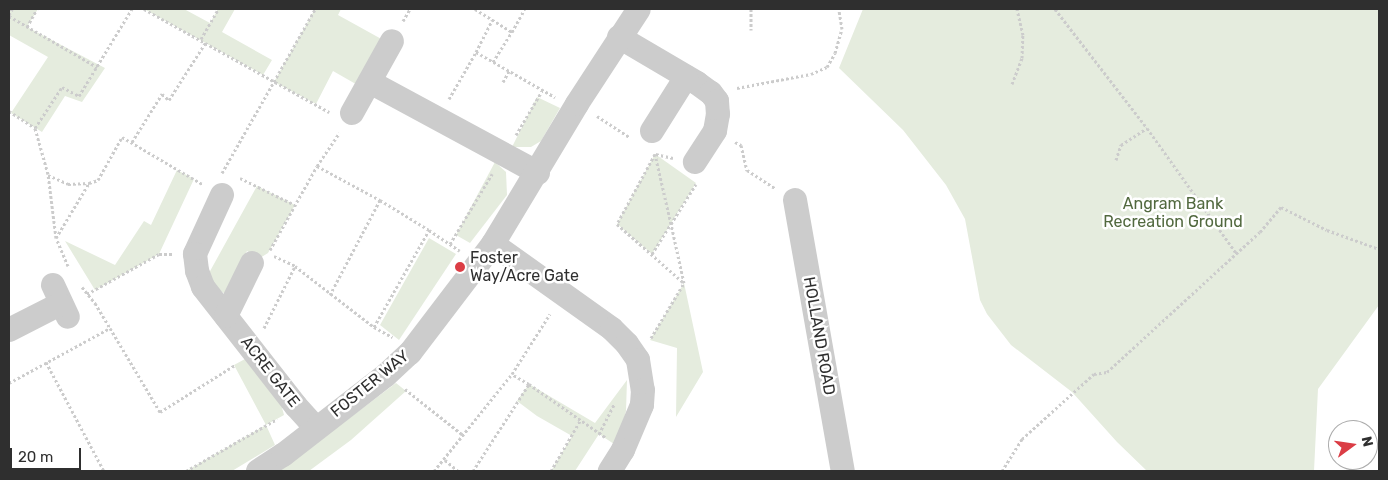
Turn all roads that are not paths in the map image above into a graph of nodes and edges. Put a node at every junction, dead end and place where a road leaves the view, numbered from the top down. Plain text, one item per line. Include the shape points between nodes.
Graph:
1 (639, 9) edge
2 (619, 38) junction
3 (392, 41) dead end
4 (686, 77) junction
5 (370, 82) junction
6 (349, 118) road end
7 (644, 140) road end
8 (695, 162) road end
9 (538, 173) junction
10 (226, 184) road end
11 (795, 200) road end
12 (493, 244) junction
13 (252, 263) dead end
14 (63, 295) road end
15 (226, 316) junction
16 (9, 330) edge
17 (316, 428) junction
18 (258, 471) edge
19 (610, 471) edge
20 (843, 471) edge

1 - 2 street, FOSTER WAY
2 - 4 street
2 - 9 street, FOSTER WAY
3 - 5 street
4 - 7 street
4 - 8 street via 712,93 717,101 714,132
5 - 6 street
5 - 9 street via 438,118 472,131
9 - 12 street, FOSTER WAY
10 - 15 street, ACRE GATE via 195,254 203,287
11 - 20 street, HOLLAND ROAD
12 - 17 street, FOSTER WAY via 410,353
12 - 19 street via 612,329 638,360 644,390 642,405 623,450
13 - 15 street
14 - 16 street
15 - 17 street, ACRE GATE
17 - 18 street, FOSTER WAY

